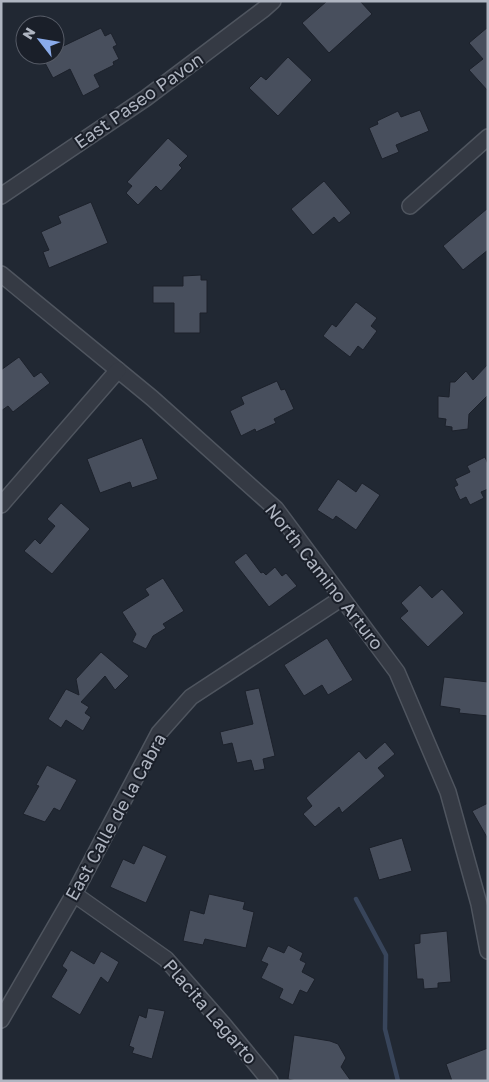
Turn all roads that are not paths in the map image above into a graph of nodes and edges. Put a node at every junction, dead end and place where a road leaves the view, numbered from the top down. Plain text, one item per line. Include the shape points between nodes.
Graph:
1 (273, 1) edge
2 (488, 137) edge
3 (1, 196) edge
4 (410, 206) dead end
5 (1, 274) edge
6 (118, 370) junction
7 (1, 504) edge
8 (342, 598) junction
9 (74, 894) junction
10 (484, 903) edge
11 (488, 951) edge
12 (1, 1020) edge
13 (270, 1081) edge

1 - 3 street, East Paseo Pavon via 146,98
2 - 4 street
5 - 6 street, North Camino Arturo
6 - 7 street
6 - 8 street, North Camino Arturo via 276,509
8 - 9 street, East Calle de la Cabra via 191,697 159,734
8 - 10 street, North Camino Arturo via 397,672 448,792
9 - 12 street, East Calle de la Cabra
9 - 13 street, Placita Lagarto via 166,959
10 - 11 street, North Camino Arturo

